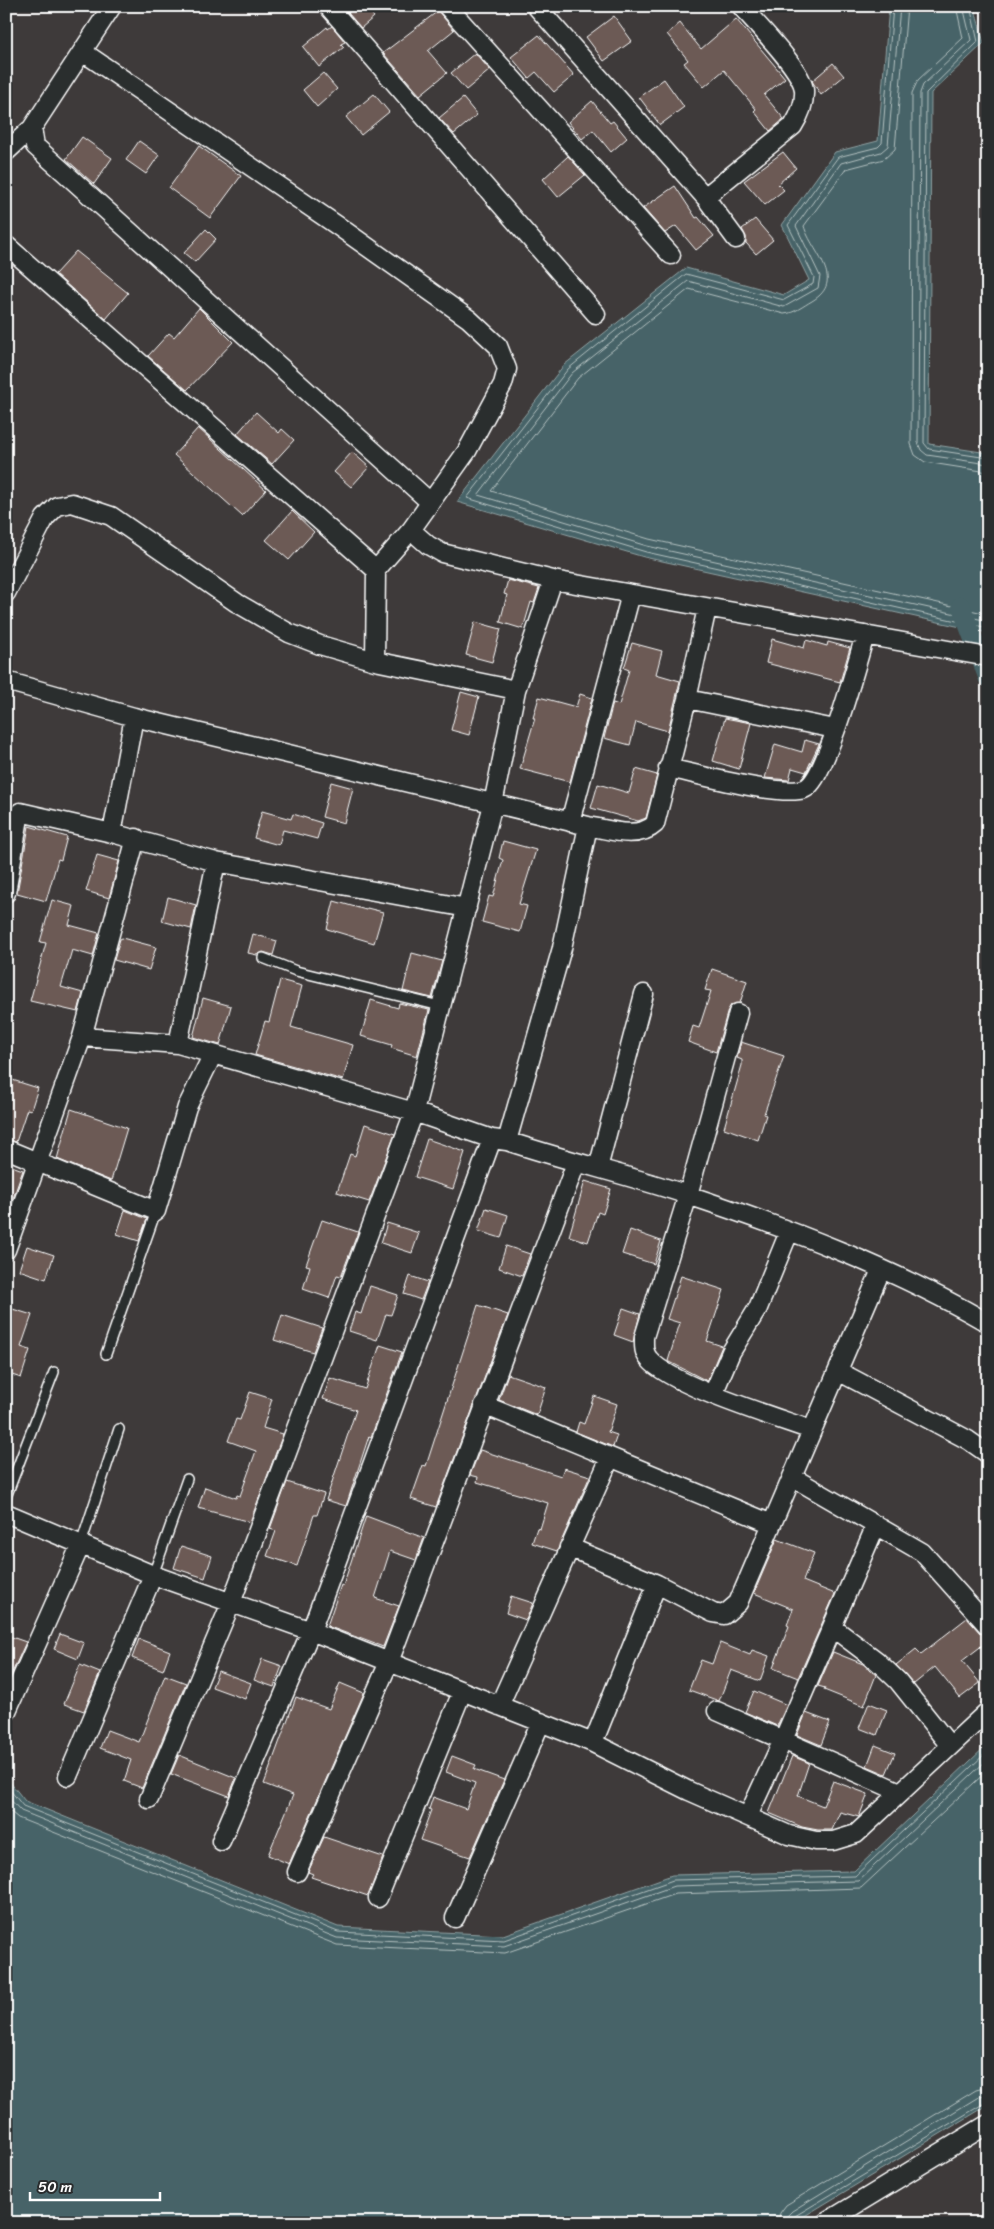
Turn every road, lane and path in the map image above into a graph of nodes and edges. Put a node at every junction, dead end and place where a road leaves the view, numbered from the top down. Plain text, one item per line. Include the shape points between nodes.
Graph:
1 (112, 6) edge
2 (328, 6) edge
3 (447, 6) edge
4 (740, 6) edge
5 (537, 7) edge
6 (83, 52) junction
7 (32, 128) junction
8 (6, 152) edge
9 (704, 197) junction
10 (736, 239) dead end
11 (6, 245) edge
12 (671, 255) dead end
13 (596, 314) dead end
14 (430, 502) junction
15 (411, 530) junction
16 (376, 570) junction
17 (553, 580) junction
18 (6, 593) edge
19 (631, 594) junction
20 (707, 608) junction
21 (865, 635) junction
22 (988, 657) edge
23 (375, 661) junction
24 (6, 681) edge
25 (516, 690) junction
26 (687, 699) junction
27 (134, 717) junction
28 (835, 729) junction
29 (668, 768) junction
30 (493, 804) junction
31 (13, 809) edge
32 (570, 822) junction
33 (588, 826) junction
34 (112, 833) junction
35 (136, 838) junction
36 (216, 862) junction
37 (6, 893) edge
38 (467, 908) junction
39 (263, 958) dead end
40 (644, 994) dead end
41 (440, 1006) junction
42 (738, 1012) dead end
43 (82, 1037) junction
44 (178, 1044) junction
45 (213, 1054) junction
46 (414, 1112) junction
47 (499, 1140) junction
48 (6, 1149) edge
49 (37, 1162) junction
50 (576, 1164) junction
51 (598, 1168) junction
52 (688, 1195) junction
53 (156, 1211) junction
54 (789, 1232) junction
55 (6, 1250) edge
56 (881, 1270) junction
57 (988, 1323) edge
58 (106, 1354) dead end
59 (838, 1371) junction
60 (54, 1372) dead end
61 (713, 1394) junction
62 (484, 1405) junction
63 (119, 1429) dead end
64 (811, 1430) junction
65 (988, 1454) edge
66 (610, 1458) junction
67 (792, 1478) junction
68 (187, 1479) dead end
69 (6, 1496) edge
70 (6, 1513) edge
71 (772, 1524) junction
72 (876, 1526) junction
73 (81, 1544) junction
74 (570, 1548) junction
75 (153, 1575) junction
76 (657, 1584) junction
77 (231, 1603) junction
78 (988, 1626) edge
79 (832, 1627) junction
80 (311, 1631) junction
81 (389, 1662) junction
82 (462, 1692) junction
83 (499, 1706) junction
84 (717, 1710) dead end
85 (988, 1711) edge
86 (6, 1714) edge
87 (541, 1722) junction
88 (784, 1740) junction
89 (593, 1744) junction
90 (950, 1746) junction
91 (68, 1776) dead end
92 (900, 1792) junction
93 (149, 1799) dead end
94 (748, 1816) junction
95 (221, 1841) dead end
96 (298, 1872) dead end
97 (378, 1898) dead end
98 (455, 1918) dead end
99 (988, 2124) edge
100 (825, 2223) edge

1 - 6 street
2 - 13 street
3 - 12 street
4 - 9 street via 796,70 804,89 802,110 793,126
5 - 9 street
6 - 7 street
6 - 14 street via 354,237 469,319 498,346 507,369 503,384 467,451
7 - 8 street
7 - 14 street via 35,146
9 - 10 street
11 - 16 street
14 - 15 street
15 - 16 street
15 - 17 street via 428,546 442,553
16 - 23 street
17 - 19 street
17 - 25 street
18 - 23 street via 45,518 57,506 72,503 111,516 237,603 289,633
19 - 20 street
19 - 32 street
20 - 21 street
20 - 26 street
21 - 22 street
21 - 28 street
23 - 25 street
24 - 27 street
25 - 30 street
26 - 28 street
26 - 29 street
27 - 30 street
27 - 34 street
28 - 29 street via 814,782 805,789 785,792
29 - 33 street via 655,824 648,831 634,833
30 - 32 street
30 - 38 street
31 - 34 street
31 - 37 street
32 - 33 street
33 - 47 street via 562,948
34 - 35 street
35 - 36 street
35 - 43 street
36 - 38 street
36 - 44 street
38 - 41 street
39 - 41 lane via 296,971
40 - 51 street
41 - 46 street
42 - 52 street
43 - 44 street
43 - 49 street
44 - 45 street
45 - 46 street
45 - 53 street via 187,1107
46 - 47 street
46 - 77 street
47 - 50 street
47 - 80 street
48 - 49 street
49 - 53 street
49 - 55 street
50 - 51 street
50 - 62 street
51 - 52 street
52 - 54 street
52 - 61 street via 643,1348 661,1370
53 - 58 lane
54 - 56 street
54 - 61 street via 758,1308 731,1352
56 - 57 street
56 - 59 street
59 - 64 street
59 - 65 street via 968,1440
60 - 69 lane
61 - 64 street
62 - 66 street
62 - 81 street
63 - 73 lane
64 - 67 street
66 - 71 street
66 - 74 street
67 - 71 street
67 - 72 street
68 - 75 lane
70 - 73 street
71 - 76 street via 738,1603 724,1615 713,1613
72 - 78 street via 922,1552
72 - 79 street
73 - 75 street
73 - 86 street
74 - 76 street
74 - 83 street
75 - 77 street
75 - 91 street
76 - 89 street
77 - 80 street
77 - 93 street
79 - 88 street
79 - 90 street via 898,1681
80 - 81 street
80 - 95 street
81 - 82 street
81 - 96 street
82 - 83 street
82 - 97 street
83 - 87 street
84 - 88 street
85 - 90 street
87 - 89 street
87 - 98 street
88 - 92 street
88 - 94 street
89 - 94 street via 688,1791
90 - 92 street
92 - 94 street via 856,1834 833,1841 789,1835
99 - 100 street

